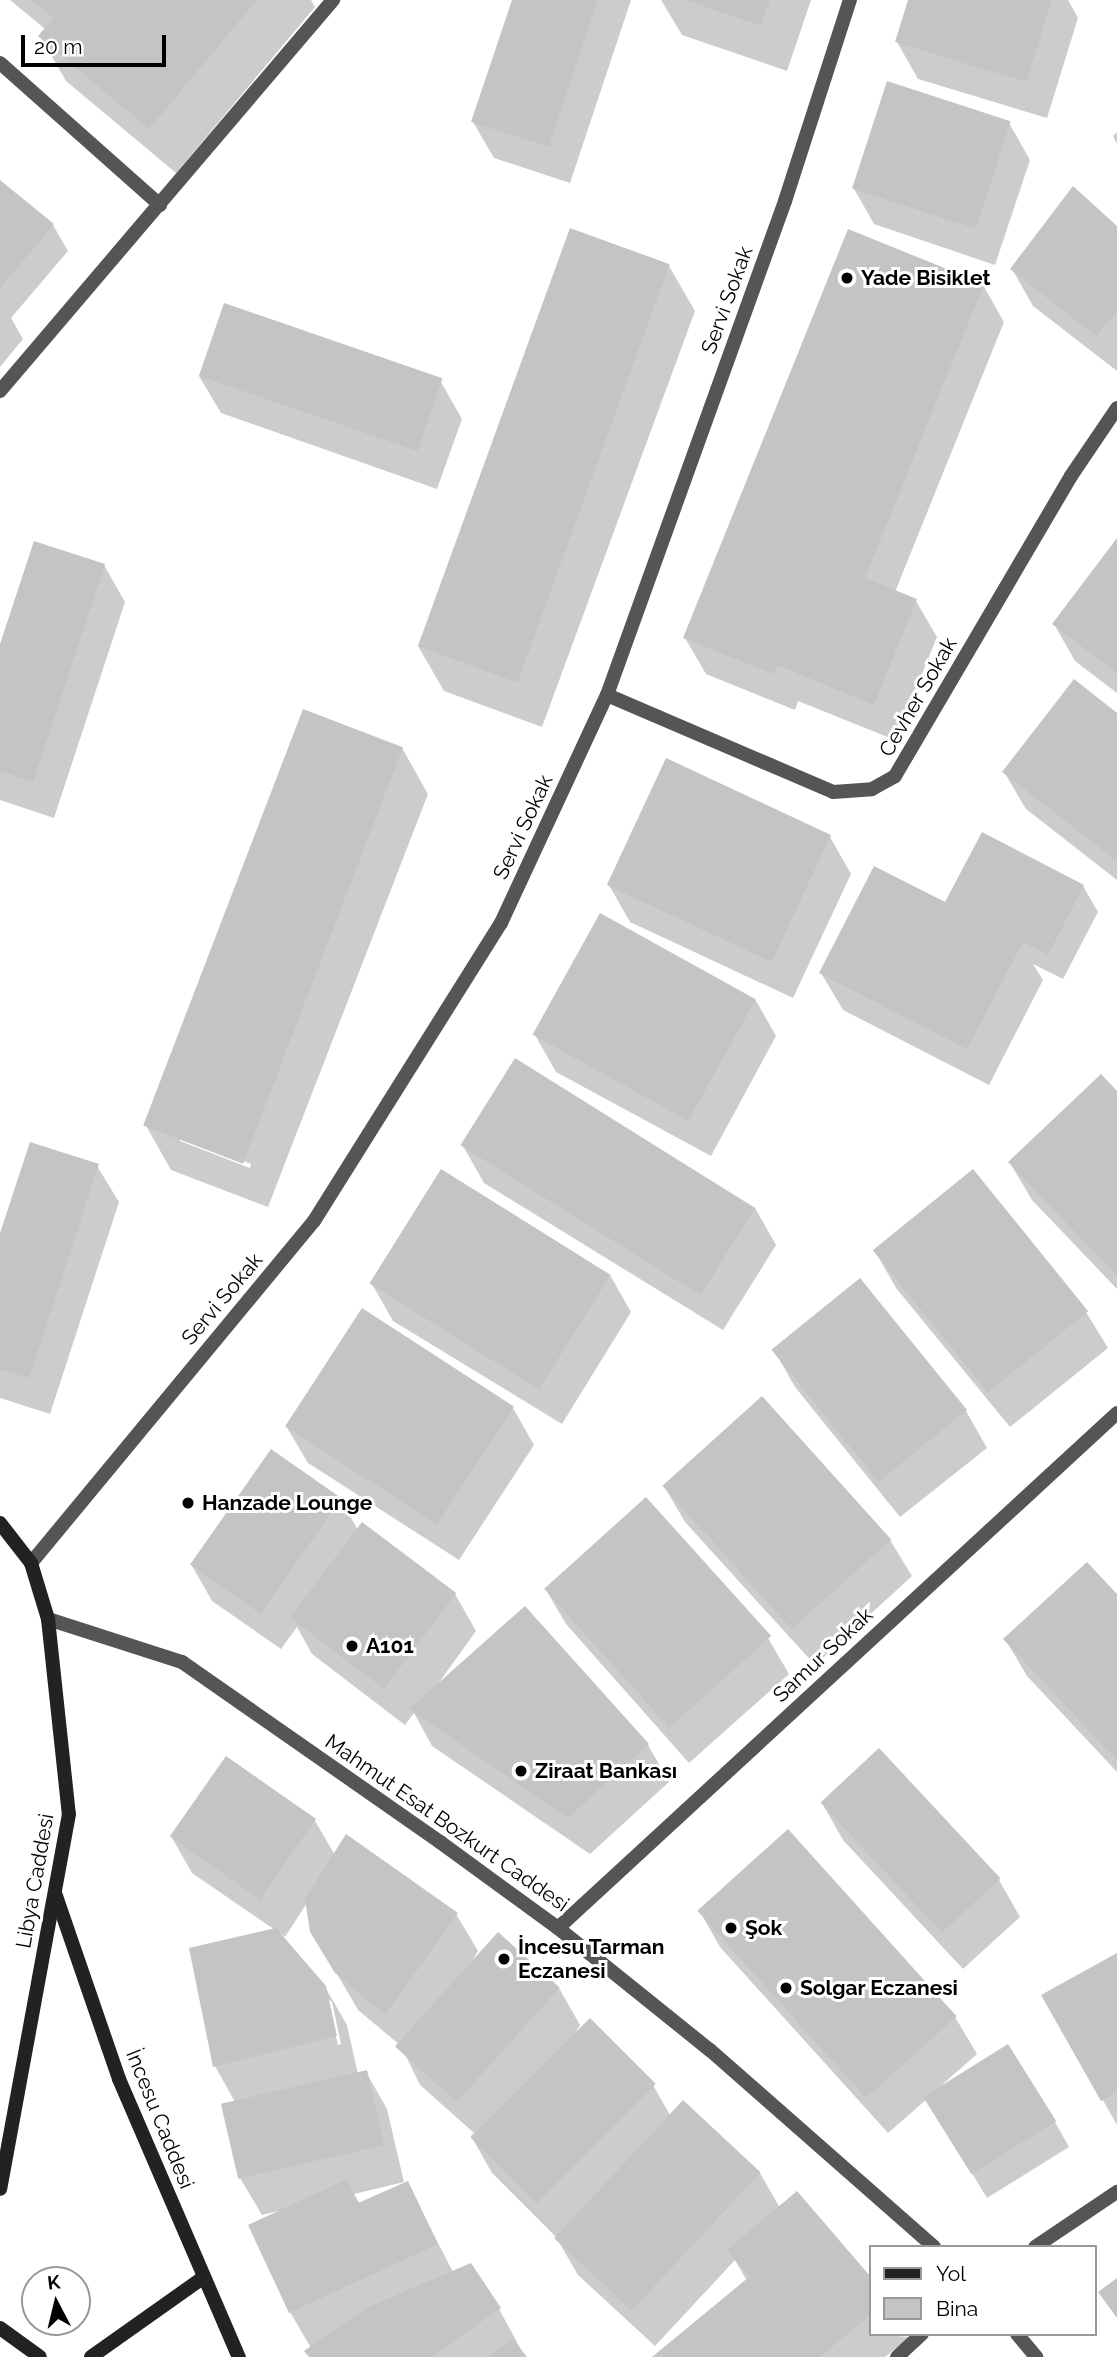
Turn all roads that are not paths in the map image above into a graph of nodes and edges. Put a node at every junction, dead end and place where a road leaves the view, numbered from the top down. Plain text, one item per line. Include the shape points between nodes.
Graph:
1 (333, 0) edge
2 (850, 0) edge
3 (0, 63) edge
4 (160, 205) junction
5 (0, 391) edge
6 (1117, 408) edge
7 (607, 695) junction
8 (1117, 1413) edge
9 (0, 1523) edge
10 (31, 1563) junction
11 (48, 1619) junction
12 (55, 1892) junction
13 (558, 1927) junction
14 (0, 2189) edge
15 (1117, 2192) edge
16 (932, 2245) edge
17 (1038, 2245) edge
18 (204, 2277) junction
19 (0, 2328) edge
20 (920, 2336) edge
21 (1019, 2336) edge
22 (40, 2357) edge
23 (90, 2357) edge
24 (239, 2357) edge
25 (897, 2357) edge
26 (1036, 2357) edge

1 - 4 street
2 - 7 street, Servi Sokak via 785,201
3 - 4 street
4 - 5 street
6 - 7 street, Cevher Sokak via 1071,476 895,776 872,789 833,792
7 - 10 street, Servi Sokak via 501,923 314,1221
8 - 13 street, Samur Sokak
9 - 10 main road
10 - 11 main road
11 - 12 main road, Libya Caddesi via 69,1814
11 - 13 street, Mahmut Esat Bozkurt Caddesi via 182,1662
12 - 14 main road, Libya Caddesi
12 - 18 main road, İncesu Caddesi via 119,2079
13 - 16 street, Mahmut Esat Bozkurt Caddesi via 710,2050
15 - 17 street
18 - 23 main road
18 - 24 main road, İncesu Caddesi
19 - 22 main road
20 - 25 street
21 - 26 street

